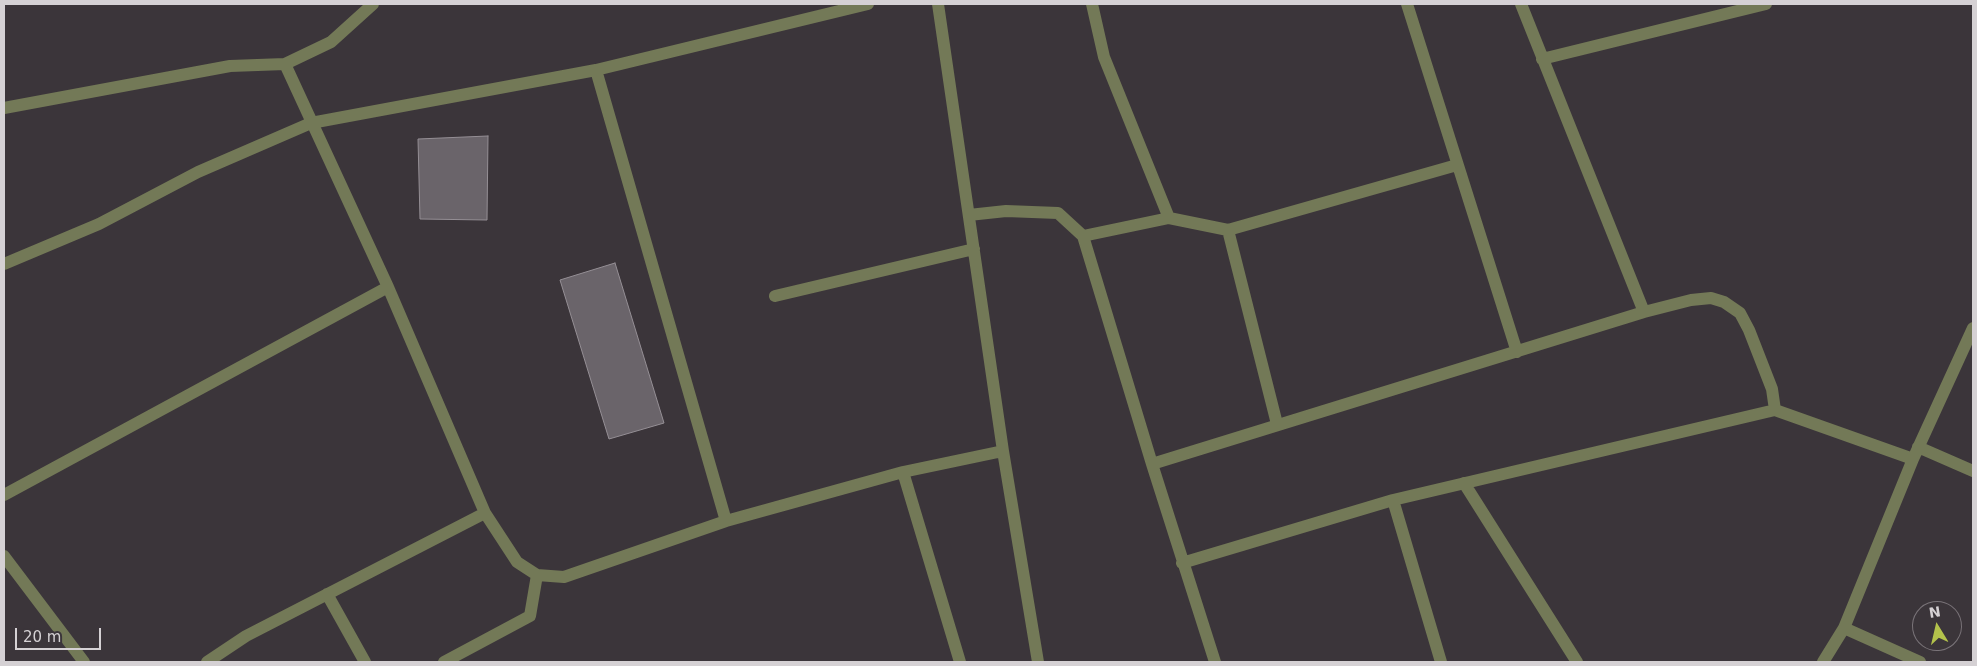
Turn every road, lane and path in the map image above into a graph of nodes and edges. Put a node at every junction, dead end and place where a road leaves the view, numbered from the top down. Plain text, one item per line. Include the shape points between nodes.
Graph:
1 (373, 4) edge
2 (868, 4) edge
3 (938, 4) edge
4 (1092, 4) edge
5 (1407, 4) edge
6 (1521, 4) edge
7 (1766, 4) edge
8 (1542, 59) junction
9 (285, 64) junction
10 (596, 70) junction
11 (4, 108) edge
12 (311, 123) junction
13 (1457, 165) junction
14 (969, 215) junction
15 (1169, 218) junction
16 (1228, 230) junction
17 (1083, 236) junction
18 (974, 249) junction
19 (4, 264) edge
20 (388, 287) junction
21 (775, 296) dead end
22 (1644, 312) junction
23 (1973, 328) edge
24 (1517, 352) junction
25 (1775, 410) junction
26 (1277, 424) junction
27 (1003, 451) junction
28 (1915, 453) junction
29 (1152, 464) junction
30 (1973, 471) edge
31 (903, 472) junction
32 (1464, 483) junction
33 (4, 495) edge
34 (1393, 500) junction
35 (485, 513) junction
36 (726, 521) junction
37 (4, 556) edge
38 (1182, 563) junction
39 (537, 575) junction
40 (327, 594) junction
41 (1844, 628) junction
42 (84, 662) edge
43 (207, 662) edge
44 (365, 662) edge
45 (444, 662) edge
46 (960, 662) edge
47 (1038, 662) edge
48 (1215, 662) edge
49 (1441, 662) edge
50 (1576, 662) edge
51 (1823, 662) edge
52 (1920, 662) edge

1 - 9 street via 331,42
2 - 10 street
3 - 14 street
4 - 15 street via 1104,57
5 - 13 street
6 - 8 street
7 - 8 street
8 - 22 street
9 - 11 street via 230,66
9 - 12 street
10 - 12 street
10 - 36 street
12 - 19 street via 198,172 99,224
12 - 20 street
13 - 16 street
13 - 24 street
14 - 17 street via 1006,211 1058,213
14 - 18 street
15 - 16 street
15 - 17 street
16 - 26 street
17 - 29 street
18 - 21 street
18 - 27 street
20 - 33 street
20 - 35 street
22 - 24 street
22 - 25 street via 1711,298 1740,313 1772,389
23 - 28 street
24 - 26 street
25 - 28 street
25 - 32 street
26 - 29 street
27 - 31 street
27 - 47 street
28 - 30 street
28 - 41 street
29 - 38 street
31 - 36 street
31 - 46 street
32 - 34 street
32 - 50 street
34 - 38 street
34 - 49 street
35 - 39 street via 517,562
35 - 40 street
36 - 39 street via 564,577
37 - 42 street
38 - 48 street
39 - 45 street via 530,616
40 - 43 street via 246,636
40 - 44 street
41 - 51 street
41 - 52 street

